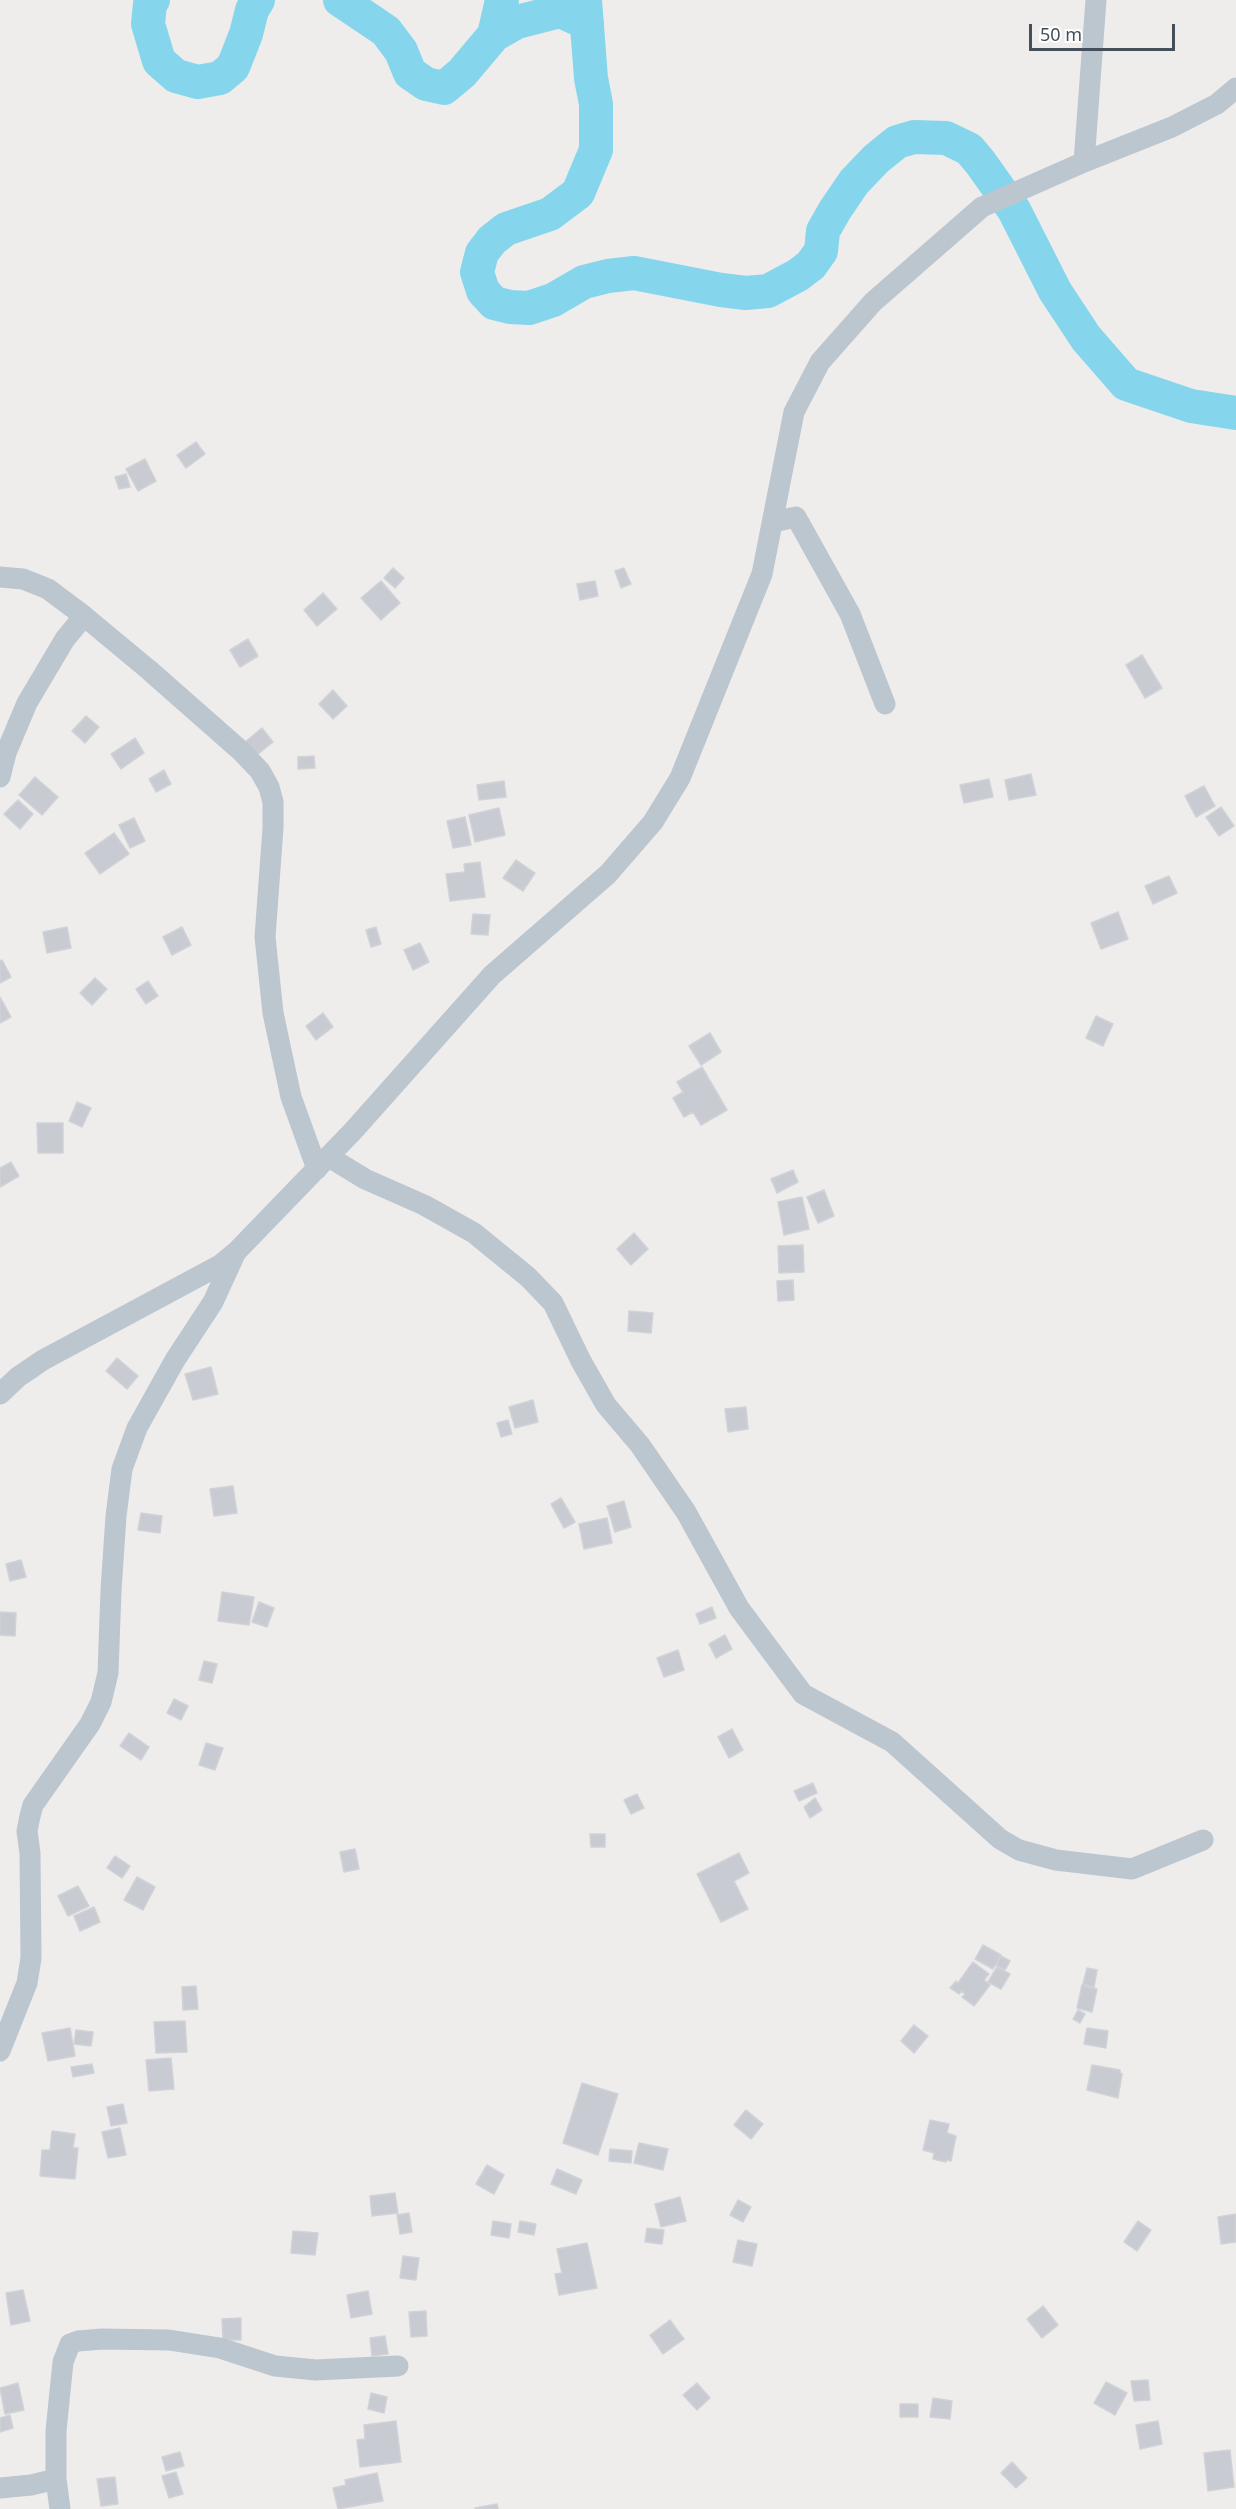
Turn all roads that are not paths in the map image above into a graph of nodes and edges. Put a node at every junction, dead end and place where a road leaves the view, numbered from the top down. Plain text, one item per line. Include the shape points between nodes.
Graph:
1 (1096, 0) edge
2 (1236, 88) edge
3 (1084, 162) junction
4 (773, 522) junction
5 (0, 577) edge
6 (84, 616) junction
7 (885, 704) dead end
8 (0, 777) edge
9 (323, 1163) junction
10 (237, 1251) junction
11 (0, 1394) edge
12 (1203, 1840) dead end
13 (0, 2051) edge
14 (398, 2366) dead end
15 (56, 2479) junction
16 (0, 2488) edge
17 (60, 2509) edge

1 - 3 street
2 - 3 street via 1217,104 1172,127
3 - 4 street via 982,207 873,302 820,362 794,412
4 - 7 street via 796,517 850,614
4 - 9 street via 762,574 680,778 653,822 608,874 492,975
5 - 6 street via 23,579 48,589
6 - 8 street via 64,639 27,703
6 - 9 street via 240,751 260,771 269,787 273,828 265,937 273,1013 291,1097
9 - 10 street
9 - 12 street via 424,1204 474,1233 553,1303 606,1405 640,1445 680,1503 739,1608 803,1694 892,1742 1000,1839 1019,1850 1056,1860 1132,1869
10 - 11 street via 220,1265 43,1360
10 - 13 street via 213,1302 137,1428 122,1469 108,1673 101,1702 90,1724 33,1804 27,1831 31,1958 27,1983
14 - 15 street via 316,2370 275,2366 220,2348 169,2340 78,2341 70,2344 63,2362
15 - 16 street
15 - 17 street

